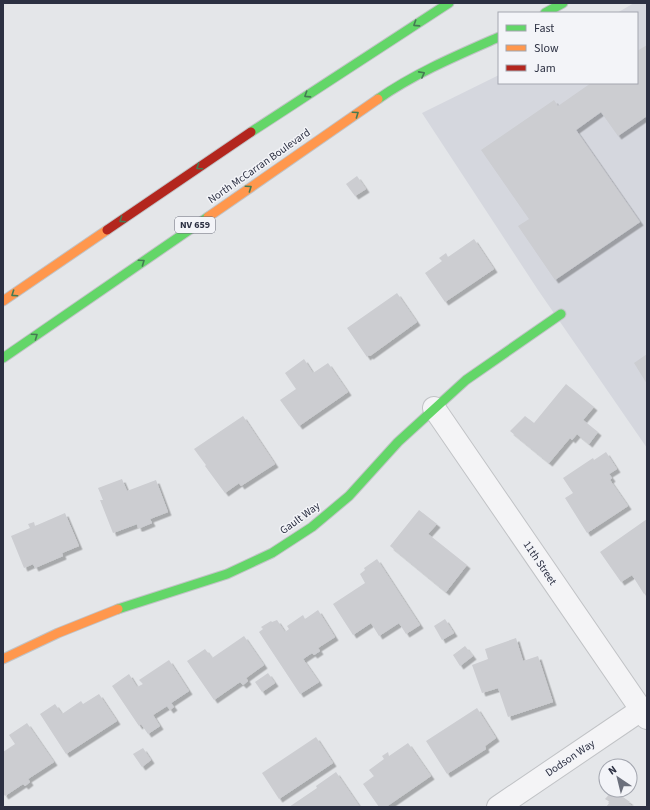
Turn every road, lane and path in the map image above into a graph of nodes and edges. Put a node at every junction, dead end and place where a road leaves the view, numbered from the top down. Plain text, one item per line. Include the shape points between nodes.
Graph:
1 (449, 3) edge
2 (563, 3) edge
3 (547, 12) edge
4 (498, 37) edge
5 (3, 301) edge
6 (561, 314) dead end
7 (3, 358) edge
8 (434, 408) junction
9 (3, 659) edge
10 (644, 714) edge
11 (498, 807) edge

1 -> 5 main road via 241,138
2 - 3 main road
7 -> 4 main road, North McCarran Boulevard / NV 659 via 388,92 449,59
6 - 8 main road, Gault Way via 466,380
8 - 9 main road, Gault Way via 398,442 349,496 312,527 272,553 227,574 126,606 58,633
8 - 10 street, 11th Street
10 - 11 street, Dodson Way

